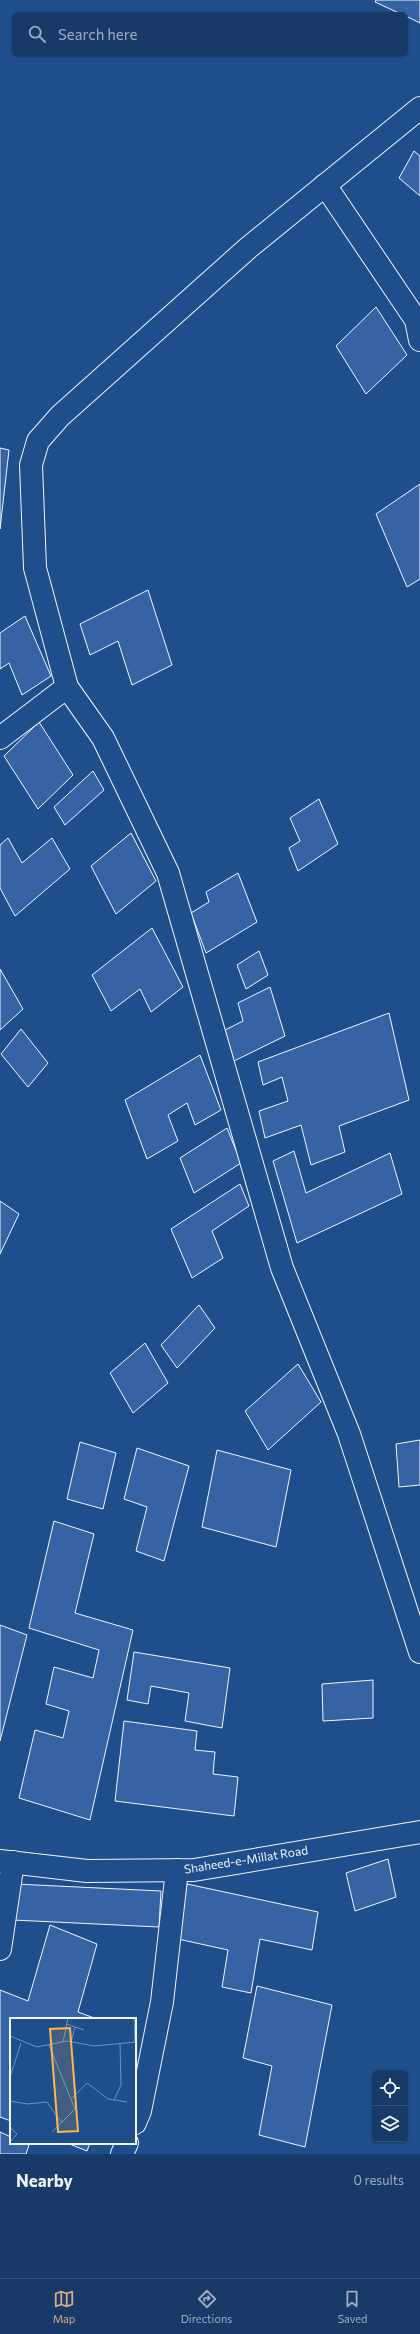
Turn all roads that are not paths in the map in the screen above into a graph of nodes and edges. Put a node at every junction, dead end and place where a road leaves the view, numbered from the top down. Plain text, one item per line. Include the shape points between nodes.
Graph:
1 (420, 108) edge
2 (325, 186) junction
3 (420, 340) edge
4 (67, 687) junction
5 (0, 738) edge
6 (420, 1652) edge
7 (420, 1832) edge
8 (6, 1862) edge
9 (177, 1870) junction
10 (0, 1948) edge
11 (136, 2120) edge
12 (126, 2144) edge
13 (122, 2154) edge

1 - 2 street
2 - 3 street via 416,320
2 - 4 street via 242,254 60,416 38,441 31,465 35,568
4 - 5 street
4 - 6 street via 103,738 168,873 282,1268 349,1434
7 - 9 street, Shaheed-e-Millat Road via 194,1870
8 - 9 street, Shaheed-e-Millat Road via 88,1871
8 - 10 street
9 - 11 street via 162,2002
12 - 13 street

